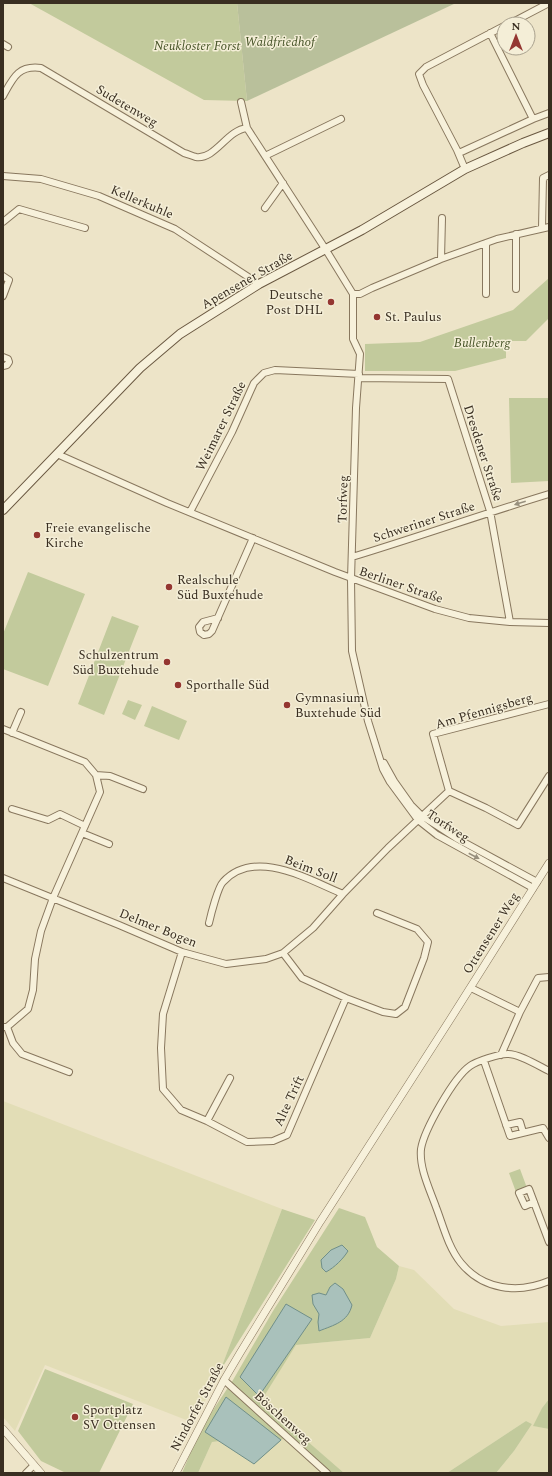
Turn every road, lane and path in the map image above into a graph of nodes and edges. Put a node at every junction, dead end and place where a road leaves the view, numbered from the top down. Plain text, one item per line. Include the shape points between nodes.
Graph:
1 (549, 3) edge
2 (524, 16) edge
3 (496, 30) edge
4 (490, 33) junction
5 (3, 96) edge
6 (241, 102) dead end
7 (549, 113) edge
8 (341, 119) dead end
9 (533, 119) junction
10 (247, 128) junction
11 (549, 133) edge
12 (459, 153) junction
13 (265, 156) junction
14 (465, 169) junction
15 (549, 175) edge
16 (3, 176) edge
17 (283, 183) junction
18 (265, 208) dead end
19 (442, 218) dead end
20 (3, 222) edge
21 (549, 227) edge
22 (85, 228) dead end
23 (542, 228) junction
24 (516, 234) junction
25 (486, 242) junction
26 (326, 250) junction
27 (441, 259) junction
28 (3, 276) edge
29 (259, 284) junction
30 (516, 289) dead end
31 (352, 294) junction
32 (486, 294) dead end
33 (3, 296) edge
34 (3, 357) edge
35 (3, 366) edge
36 (359, 376) junction
37 (57, 454) junction
38 (549, 494) edge
39 (3, 510) edge
40 (490, 511) junction
41 (190, 512) junction
42 (253, 538) junction
43 (352, 557) junction
44 (351, 579) junction
45 (218, 618) dead end
46 (510, 622) junction
47 (549, 623) edge
48 (549, 704) edge
49 (21, 712) dead end
50 (3, 729) edge
51 (12, 733) junction
52 (96, 775) junction
53 (549, 776) edge
54 (142, 789) dead end
55 (449, 791) junction
56 (12, 809) dead end
57 (420, 818) junction
58 (85, 826) junction
59 (82, 833) junction
60 (109, 844) dead end
61 (549, 863) edge
62 (3, 878) edge
63 (535, 885) junction
64 (343, 894) junction
65 (53, 898) junction
66 (378, 913) dead end
67 (209, 923) dead end
68 (182, 952) junction
69 (283, 953) junction
70 (548, 976) edge
71 (471, 988) junction
72 (346, 998) junction
73 (520, 1012) junction
74 (5, 1027) edge
75 (501, 1055) junction
76 (484, 1061) junction
77 (549, 1071) edge
78 (69, 1072) dead end
79 (230, 1078) dead end
80 (207, 1121) junction
81 (506, 1125) junction
82 (523, 1132) junction
83 (549, 1138) edge
84 (534, 1202) junction
85 (549, 1242) edge
86 (549, 1281) edge
87 (240, 1353) joint
88 (224, 1380) junction
89 (3, 1429) edge
90 (34, 1465) junction
91 (26, 1473) edge
92 (41, 1473) edge
93 (176, 1473) edge
94 (327, 1473) edge

1 - 2 street
3 - 4 street
4 - 9 street
4 - 12 street via 426,67 419,74
5 - 10 street, Sudetenweg via 10,83 23,69 41,68 184,153 197,158 207,155 240,129
6 - 10 street
7 - 9 street
8 - 13 street
9 - 12 street
10 - 13 street
11 - 14 main road, Apensener Straße
12 - 14 street
13 - 17 street
14 - 26 main road, Apensener Straße
15 - 23 street via 543,178
16 - 29 street, Kellerkuhle via 41,179 99,196 175,229
17 - 18 street
17 - 26 street
19 - 27 street
20 - 22 street via 19,209
21 - 23 street
23 - 24 street
24 - 25 street
24 - 30 street
25 - 27 street
25 - 32 street
26 - 29 main road, Apensener Straße
26 - 31 street
27 - 31 street via 360,294
28 - 33 street via 9,280
29 - 37 main road, Apensener Straße via 180,334 140,368
31 - 36 street, Torfweg via 352,339 360,354
34 - 35 street via 9,362
36 - 40 street, Dresdener Straße via 448,379
36 - 41 street, Weimarer Straße via 275,370 262,375 254,383 232,432
36 - 43 street, Torfweg
37 - 39 main road, Apensener Straße
37 - 41 street, Berliner Straße
38 -> 40 street, Schweriner Straße
40 - 43 street, Schweriner Straße
40 - 46 street, Dresdener Straße
41 - 42 street, Berliner Straße
42 - 44 street, Berliner Straße
42 - 45 street
43 - 44 street, Torfweg
44 - 46 street, Berliner Straße via 456,615
44 - 57 street, Torfweg via 352,651 368,721 379,754
46 - 47 street, Berliner Straße
48 - 55 street, Am Pfennigsberg via 433,734
49 - 51 street
50 - 51 street
51 - 52 street via 85,762
52 - 54 street via 110,776
52 - 58 street via 100,792
53 - 55 street via 518,825
55 - 57 street
56 - 58 street via 48,820 60,814
57 - 63 street, Torfweg via 443,838
57 - 64 street, Delmer Bogen
58 - 59 street
59 - 60 street
59 - 65 street
61 - 63 street, Ottensener Weg
62 - 65 street, Delmer Bogen
63 - 71 street, Ottensener Weg
64 - 67 street, Beim Soll via 279,868 249,868 235,872 222,883
64 - 69 street, Delmer Bogen via 313,928
65 - 68 street, Delmer Bogen
65 - 74 street via 41,931 28,1009
66 - 72 street via 417,929 428,942 424,958 405,1007 396,1014
68 - 69 street, Delmer Bogen via 226,964 266,959
68 - 80 street, Alte Trift via 162,1014 163,1089 182,1110
69 - 72 street via 302,978
70 - 73 street via 538,978
71 - 73 street
71 - 87 street, Ottensener Weg via 320,1222
72 - 80 street, Alte Trift via 287,1135 273,1141 247,1142
73 - 75 street
74 - 78 street via 22,1054
75 - 76 street
75 - 77 street via 513,1054
76 - 81 street
76 - 86 street via 471,1065 460,1075 428,1128 421,1149 421,1160 427,1181 451,1245 461,1262 473,1274 487,1283 510,1289 541,1285
79 - 80 street
81 - 82 street via 520,1122
81 - 82 street via 510,1136
82 - 83 street via 543,1128
84 - 84 street via 529,1189 519,1193 525,1206
84 - 85 street
87 - 88 street, Nindorfer Straße
88 - 93 street, Nindorfer Straße
88 - 94 street, Böschenweg
89 - 90 street
90 - 91 street
90 - 92 street

